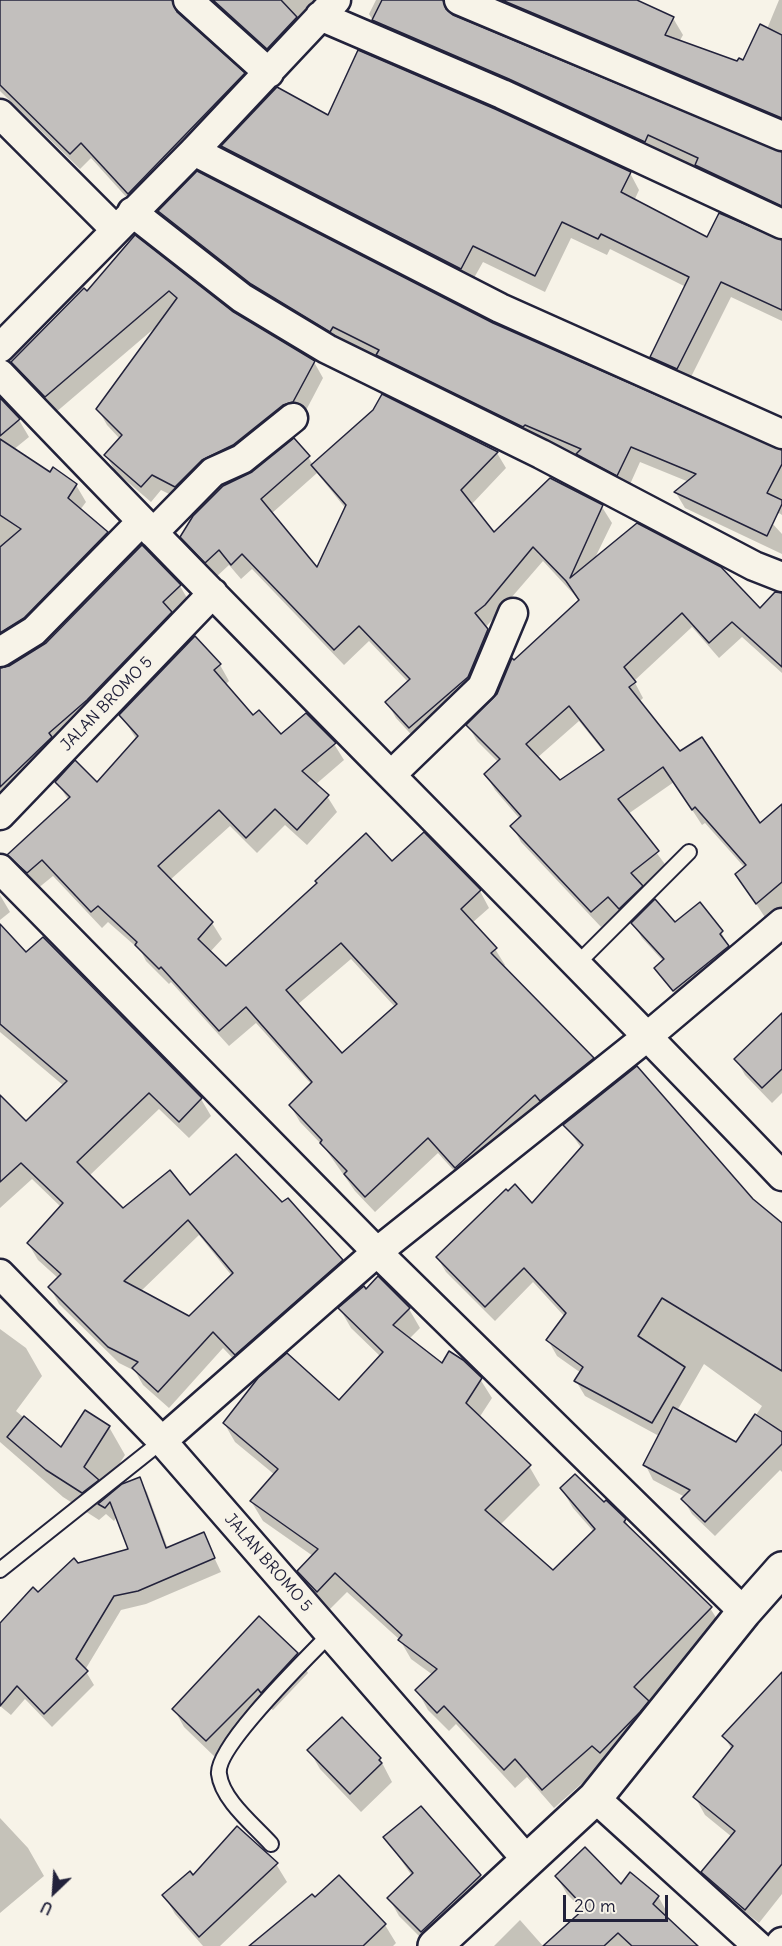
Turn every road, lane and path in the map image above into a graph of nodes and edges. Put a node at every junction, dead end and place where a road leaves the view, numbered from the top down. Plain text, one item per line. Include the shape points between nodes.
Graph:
1 (188, 0) edge
2 (459, 0) edge
3 (328, 8) edge
4 (269, 73) junction
5 (0, 114) edge
6 (782, 136) edge
7 (194, 151) junction
8 (123, 220) junction
9 (782, 224) edge
10 (0, 348) edge
11 (0, 374) edge
12 (293, 418) dead end
13 (782, 434) edge
14 (147, 528) junction
15 (782, 578) edge
16 (213, 593) junction
17 (513, 613) dead end
18 (0, 652) edge
19 (392, 774) junction
20 (0, 815) edge
21 (689, 852) dead end
22 (0, 869) edge
23 (782, 923) edge
24 (577, 963) junction
25 (648, 1036) junction
26 (782, 1176) edge
27 (376, 1252) junction
28 (0, 1274) edge
29 (162, 1441) junction
30 (782, 1569) edge
31 (0, 1570) edge
32 (744, 1612) junction
33 (330, 1634) junction
34 (595, 1798) junction
35 (271, 1844) dead end
36 (527, 1860) junction
37 (782, 1942) edge
38 (435, 1946) edge
39 (758, 1946) edge
40 (779, 1946) edge

1 - 4 street
2 - 6 street
3 - 4 street
3 - 9 street
4 - 7 street
5 - 8 street
7 - 8 street
7 - 13 street via 500,308
8 - 10 street
8 - 15 street via 327,349
11 - 14 street
12 - 14 street via 242,459 213,472
14 - 16 street
14 - 18 street via 34,630
16 - 19 street
16 - 20 street, JALAN BROMO 5
17 - 19 street via 482,687
19 - 24 street
21 - 24 lane
22 - 27 street
23 - 25 street
24 - 25 street
25 - 26 street
25 - 27 street
27 - 29 street
27 - 32 street
28 - 29 street, JALAN BROMO 5
29 - 31 lane
29 - 33 street, JALAN BROMO 5
30 - 32 main road
32 - 34 main road
33 - 35 lane via 239,1732 222,1756 218,1772 224,1790
33 - 36 street, JALAN BROMO 5
34 - 36 main road
34 - 39 street
36 - 38 main road
37 - 40 street

